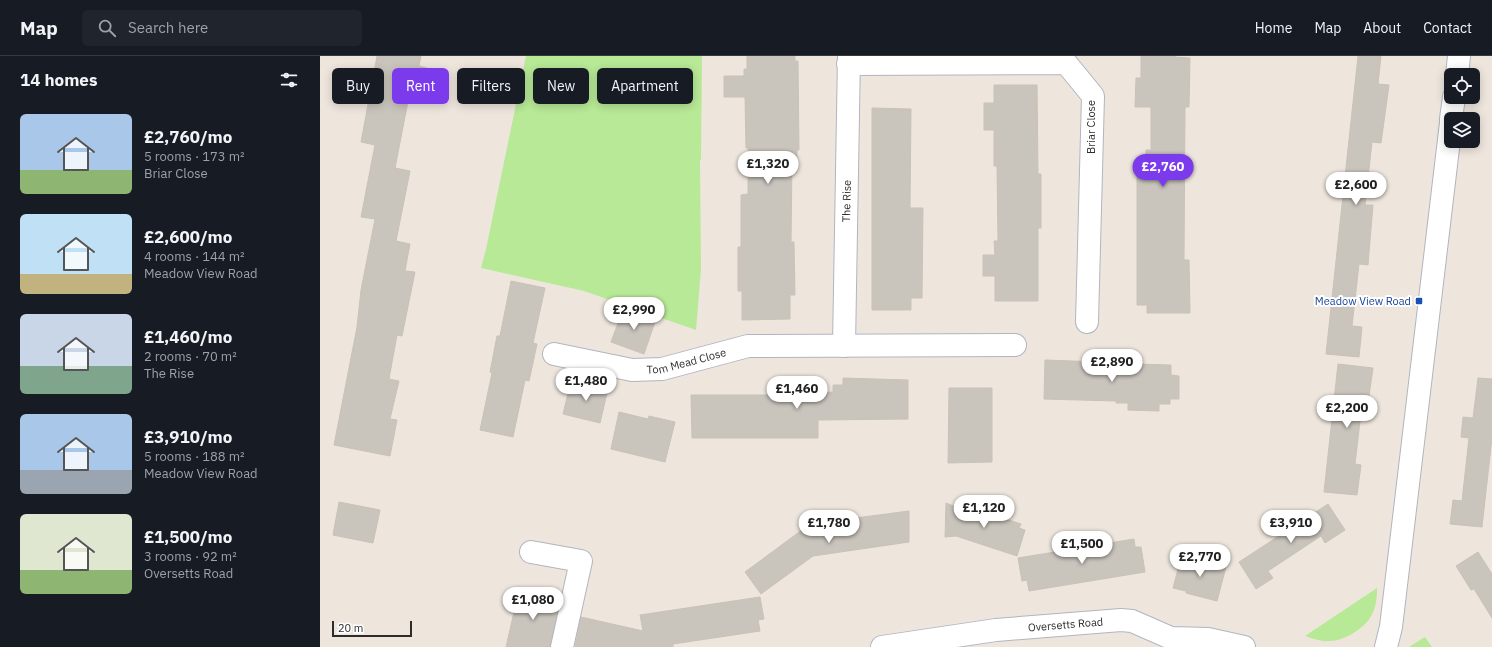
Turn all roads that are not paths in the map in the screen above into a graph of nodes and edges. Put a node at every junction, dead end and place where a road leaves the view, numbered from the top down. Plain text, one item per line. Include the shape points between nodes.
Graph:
1 (1459, 56) edge
2 (848, 60) edge
3 (1458, 68) edge
4 (1448, 148) edge
5 (1087, 322) dead end
6 (1015, 345) dead end
7 (844, 346) junction
8 (554, 354) dead end
9 (530, 552) dead end
10 (1170, 643) edge
11 (562, 647) edge
12 (882, 647) edge
13 (1244, 647) edge
14 (1386, 647) edge

1 - 3 street
2 - 5 street, Briar Close via 1066,63 1093,96
2 - 7 street, The Rise
4 - 14 street via 1391,627
6 - 7 street
7 - 8 street, Tom Mead Close via 748,346 662,369 632,370
9 - 11 street via 581,561
10 - 12 street, Oversetts Road via 1132,621 1121,620 996,630
10 - 13 street, Oversetts Road via 1208,639

